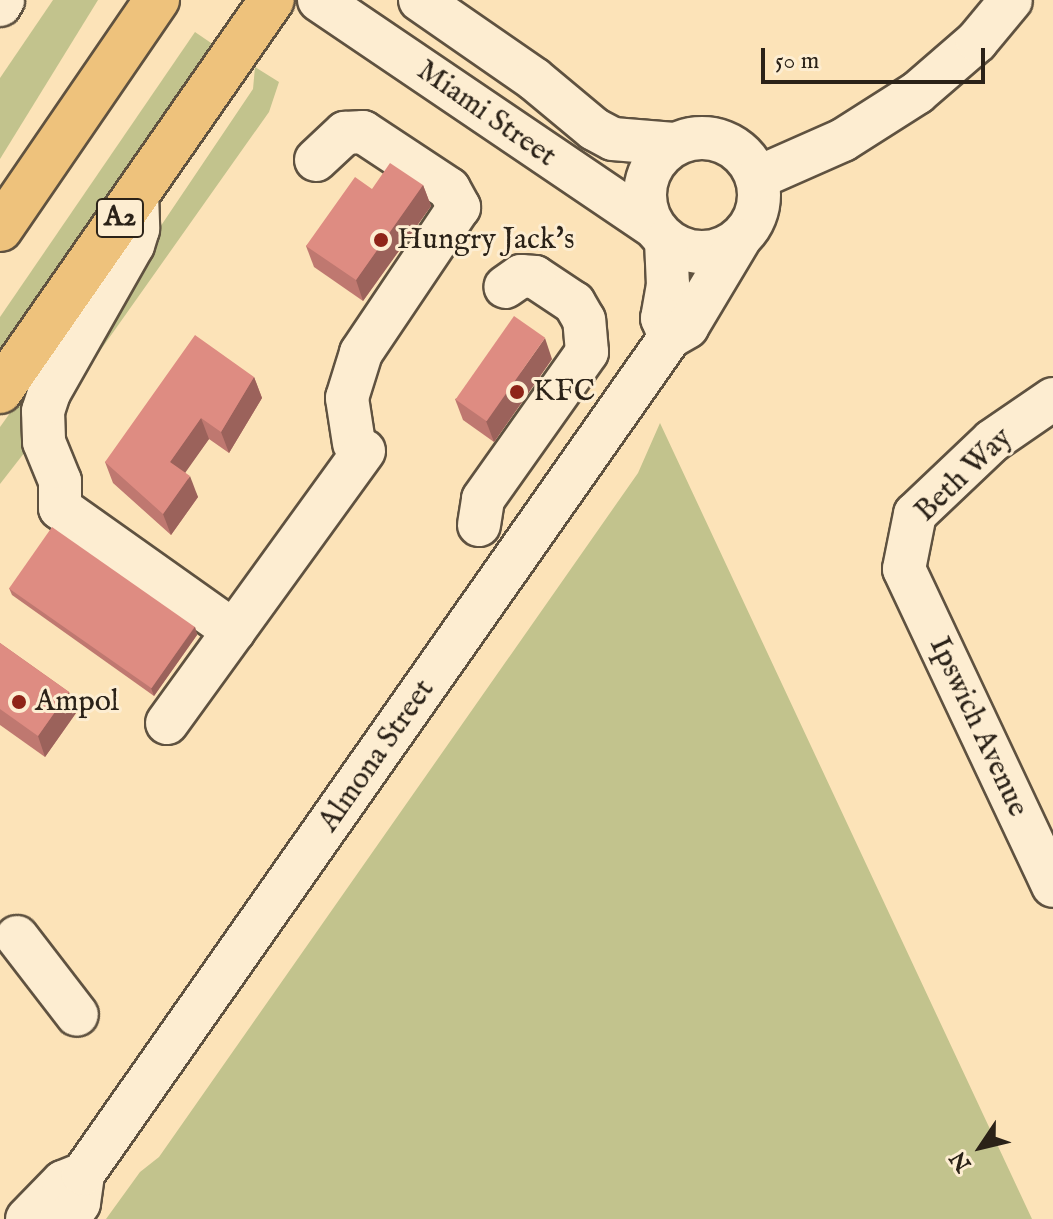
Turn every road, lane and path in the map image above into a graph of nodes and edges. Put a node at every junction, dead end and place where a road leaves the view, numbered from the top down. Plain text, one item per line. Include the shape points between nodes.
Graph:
1 (157, 0) edge
2 (272, 0) edge
3 (319, 0) edge
4 (420, 0) edge
5 (1011, 0) edge
6 (674, 144) junction
7 (316, 160) dead end
8 (757, 178) junction
9 (137, 193) junction
10 (0, 229) edge
11 (660, 234) junction
12 (739, 240) junction
13 (505, 287) dead end
14 (670, 337) junction
15 (0, 391) edge
16 (1053, 399) edge
17 (479, 525) dead end
18 (904, 569) joint
19 (234, 631) junction
20 (167, 723) dead end
21 (1053, 886) edge
22 (17, 937) dead end
23 (77, 1015) dead end
24 (83, 1174) junction
25 (27, 1219) edge
26 (68, 1219) edge

1 - 10 highway
2 - 9 highway, A2
3 - 11 street, Miami Street
4 - 6 street, Miami Street via 534,79 594,129 613,139
5 - 8 street via 977,41 917,93 843,140
6 - 8 street via 693,138 732,146
6 - 11 street via 648,174 644,192
7 - 19 street via 345,133 363,132 449,189 459,207 361,353 347,398 359,447
8 - 12 street via 757,212
9 - 15 highway, A2
9 - 19 street via 133,245 43,411 44,442 60,481 60,508
11 - 12 street via 705,253
11 - 14 street via 668,285 662,318
12 - 14 street, Almona Street via 687,327
13 - 17 street via 521,276 574,303 584,320 587,342 582,363 483,499
14 - 24 street, Almona Street
16 - 18 street, Beth Way via 992,441 915,514
18 - 21 street, Ipswich Avenue
19 - 20 street
22 - 23 street
24 - 25 street, Almona Street via 63,1182
24 - 26 street, Almona Street via 79,1203

